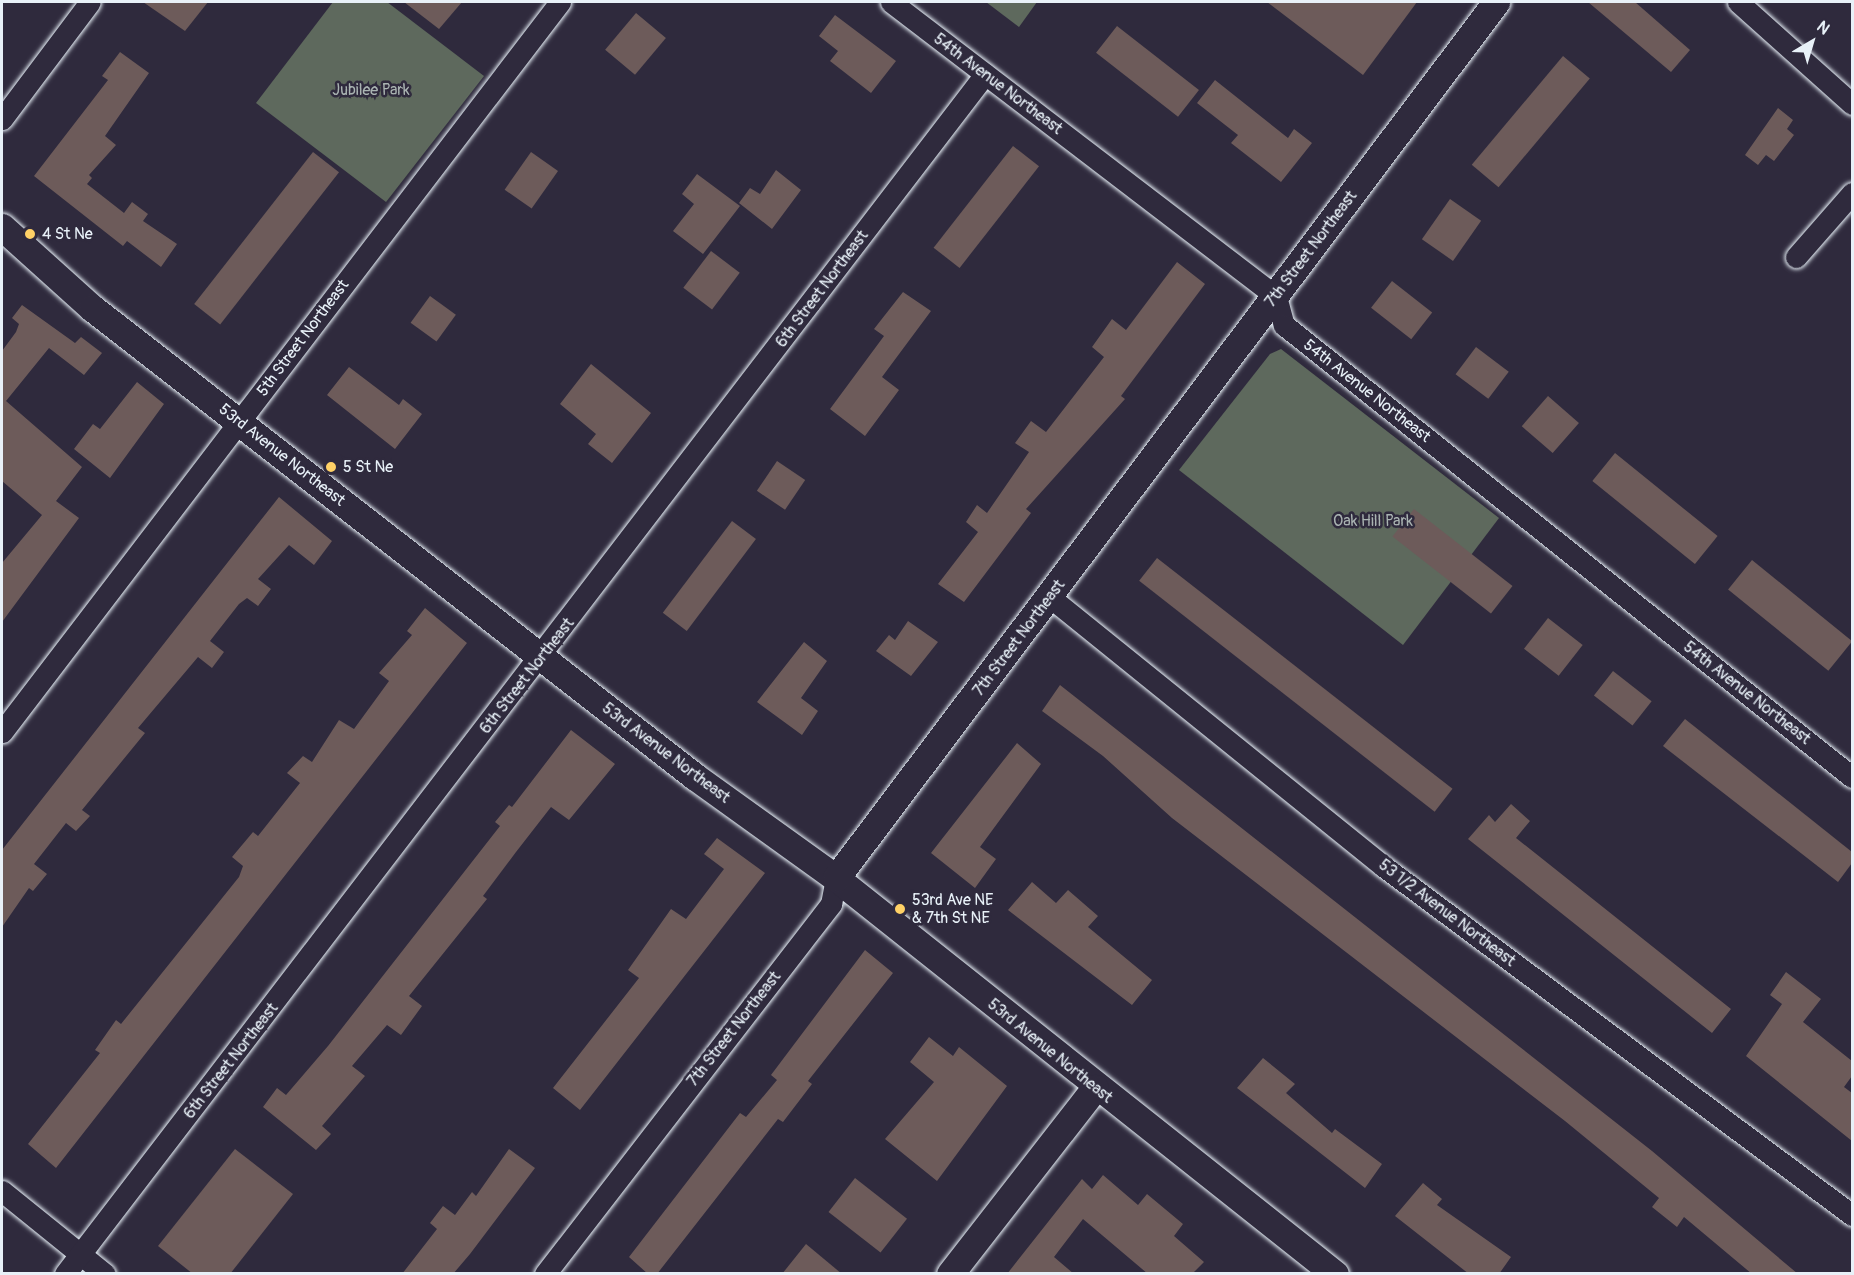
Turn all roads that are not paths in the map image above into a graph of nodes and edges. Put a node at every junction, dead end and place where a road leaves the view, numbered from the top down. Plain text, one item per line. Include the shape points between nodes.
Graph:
1 (90, 2) edge
2 (560, 2) edge
3 (891, 2) edge
4 (1496, 2) edge
5 (1738, 2) edge
6 (985, 75) junction
7 (1852, 104) edge
8 (2, 119) edge
9 (1852, 194) edge
10 (2, 228) edge
11 (1796, 257) dead end
12 (1276, 296) junction
13 (239, 422) junction
14 (1051, 598) junction
15 (542, 658) junction
16 (2, 732) edge
17 (1852, 777) edge
18 (836, 878) junction
19 (1095, 1088) junction
20 (2, 1191) edge
21 (1852, 1215) edge
22 (81, 1255) junction
23 (65, 1274) edge
24 (105, 1274) edge
25 (544, 1274) edge
26 (950, 1274) edge
27 (1335, 1274) edge

1 - 8 street
2 - 13 street, 5th Street Northeast
3 - 6 street, 54th Avenue Northeast
4 - 12 street, 7th Street Northeast
5 - 7 street
6 - 12 street, 54th Avenue Northeast
6 - 15 street, 6th Street Northeast
9 - 11 street
10 - 13 street, 53rd Avenue Northeast via 92,308
12 - 14 street, 7th Street Northeast
12 - 17 street, 54th Avenue Northeast via 1284,325
13 - 15 street, 53rd Avenue Northeast
13 - 16 street, 5th Street Northeast
14 - 18 street, 7th Street Northeast
14 - 21 street, 53 1/2 Avenue Northeast via 1383,866
15 - 18 street, 53rd Avenue Northeast
15 - 22 street, 6th Street Northeast
18 - 19 street, 53rd Avenue Northeast
18 - 25 street, 7th Street Northeast via 831,904
19 - 26 street
19 - 27 street, 53rd Avenue Northeast
20 - 22 street
22 - 23 street, 6th Street Northeast
22 - 24 street

